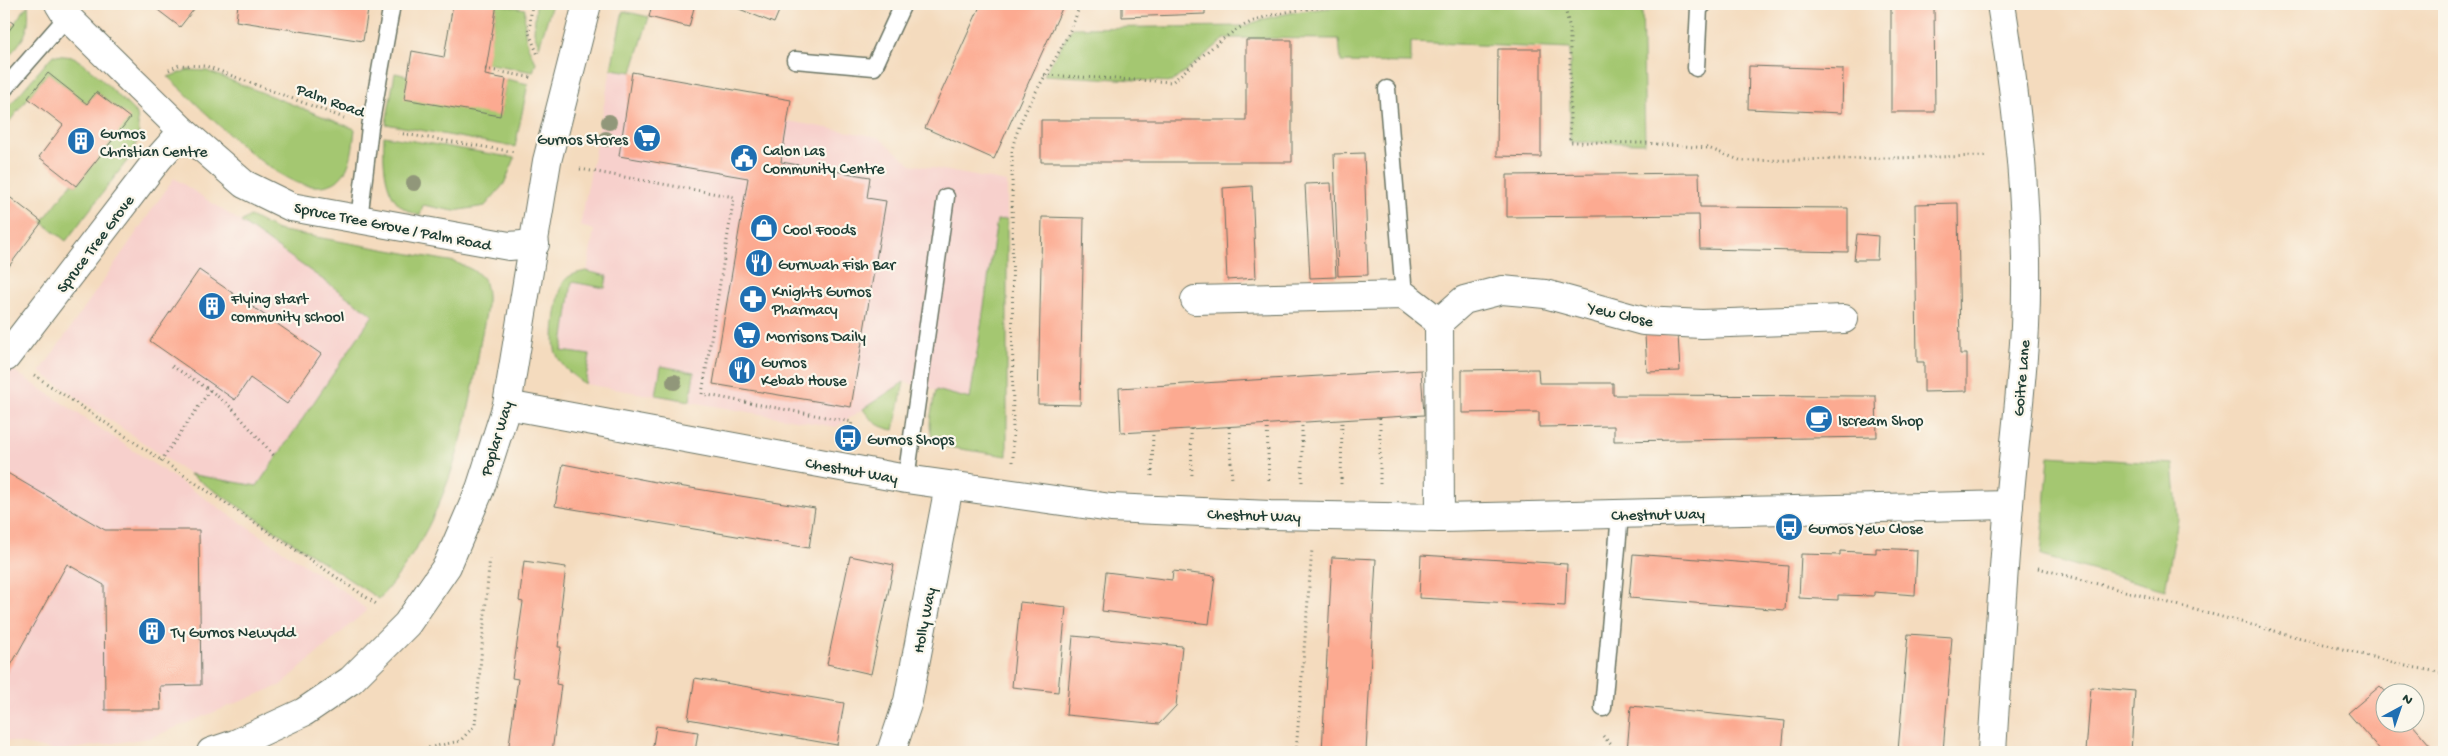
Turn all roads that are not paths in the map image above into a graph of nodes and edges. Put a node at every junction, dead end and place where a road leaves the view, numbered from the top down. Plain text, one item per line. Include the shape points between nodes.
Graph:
1 (392, 4) edge
2 (587, 4) edge
3 (903, 4) edge
4 (1704, 4) edge
5 (2001, 4) edge
6 (63, 11) edge
7 (794, 60) dead end
8 (1696, 68) dead end
9 (4, 89) edge
10 (1387, 89) dead end
11 (183, 131) junction
12 (946, 196) dead end
13 (359, 220) junction
14 (535, 244) junction
15 (1404, 295) junction
16 (1195, 300) dead end
17 (1844, 319) dead end
18 (1439, 322) junction
19 (6, 357) road end
20 (507, 405) junction
21 (906, 479) junction
22 (949, 486) junction
23 (2009, 505) junction
24 (1620, 514) junction
25 (1440, 518) junction
26 (1603, 708) dead end
27 (211, 752) edge
28 (891, 752) edge
29 (1992, 752) edge

1 - 13 lane via 370,127
2 - 14 street, Poplar Way via 547,161
3 - 7 lane via 874,67
4 - 8 lane via 1698,8
5 - 23 street, Goitre Lane via 2012,72 2024,211 2025,327
6 - 9 lane
6 - 11 street, Spruce Tree Grove / Palm Road
10 - 15 lane
11 - 13 street, Spruce Tree Grove / Palm Road via 244,184 291,207
11 - 19 street, Spruce Tree Grove
12 - 21 lane
13 - 14 street, Spruce Tree Grove / Palm Road via 509,246
14 - 20 street, Poplar Way
15 - 16 street
15 - 18 street
17 - 18 street, Yew Close via 1702,324 1643,321 1545,294 1502,290 1464,300
18 - 25 street
20 - 21 street, Chestnut Way
20 - 27 street, Poplar Way via 480,489 447,566 407,624 351,680 304,712
21 - 22 street, Chestnut Way
22 - 25 street, Chestnut Way via 1111,508
22 - 28 street, Holly Way via 908,701
23 - 24 street, Chestnut Way
23 - 29 street, Goitre Lane
24 - 25 street, Chestnut Way
24 - 26 lane

